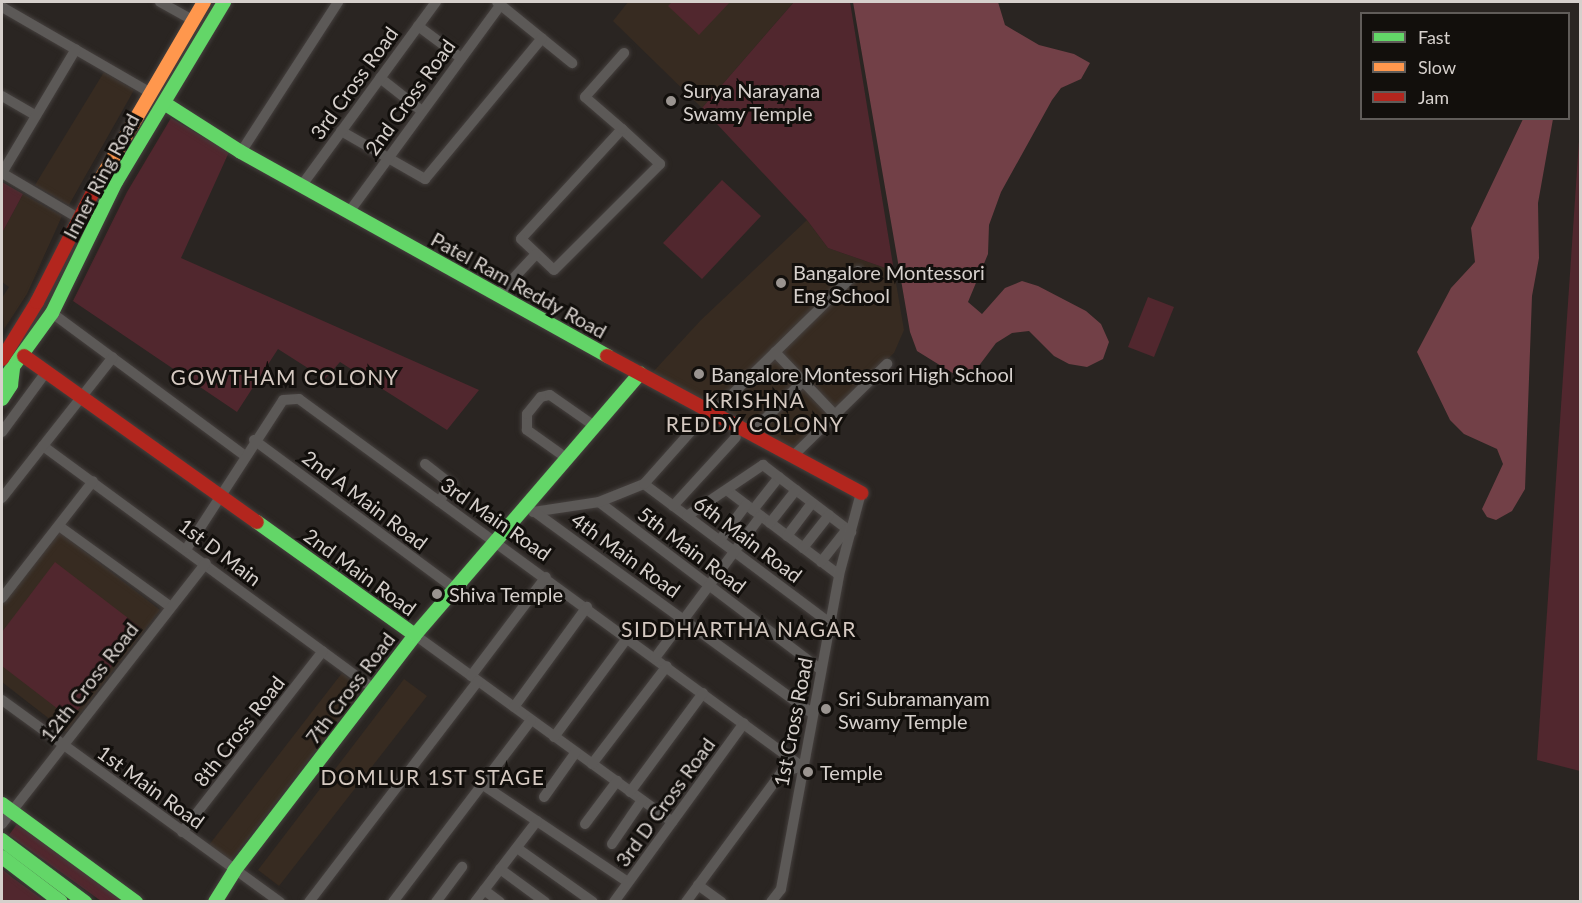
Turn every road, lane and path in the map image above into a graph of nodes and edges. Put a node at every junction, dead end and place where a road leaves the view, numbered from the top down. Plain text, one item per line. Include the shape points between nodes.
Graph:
1 (160, 2) edge
2 (204, 2) edge
3 (224, 2) edge
4 (338, 2) edge
5 (436, 2) edge
6 (499, 3) edge
7 (2, 7) edge
8 (192, 20) junction
9 (418, 26) junction
10 (542, 38) junction
11 (76, 49) junction
12 (624, 53) dead end
13 (461, 58) junction
14 (572, 63) dead end
15 (380, 78) junction
16 (149, 92) junction
17 (2, 96) edge
18 (164, 103) junction
19 (422, 111) junction
20 (36, 116) junction
21 (622, 129) junction
22 (341, 131) junction
23 (241, 152) junction
24 (388, 159) junction
25 (2, 173) edge
26 (302, 185) junction
27 (349, 212) junction
28 (78, 218) junction
29 (536, 254) junction
30 (858, 271) dead end
31 (497, 296) junction
32 (52, 313) junction
33 (7, 338) edge
34 (775, 352) junction
35 (24, 356) junction
36 (113, 357) junction
37 (2, 359) edge
38 (887, 364) dead end
39 (13, 369) junction
40 (46, 372) junction
41 (640, 373) junction
42 (804, 381) junction
43 (2, 382) edge
44 (82, 397) junction
45 (2, 399) edge
46 (835, 415) junction
47 (707, 416) junction
48 (593, 425) junction
49 (2, 432) edge
50 (751, 433) junction
51 (736, 436) dead end
52 (255, 440) junction
53 (43, 446) junction
54 (245, 456) junction
55 (793, 456) junction
56 (565, 457) junction
57 (425, 464) dead end
58 (779, 477) junction
59 (93, 481) junction
60 (644, 484) junction
61 (796, 490) junction
62 (728, 491) junction
63 (861, 493) joint
64 (220, 496) junction
65 (2, 498) edge
66 (439, 501) junction
67 (598, 502) junction
68 (812, 502) junction
69 (673, 506) junction
70 (535, 512) junction
71 (517, 513) junction
72 (757, 513) junction
73 (829, 515) junction
74 (687, 516) junction
75 (59, 526) junction
76 (849, 530) junction
77 (787, 536) junction
78 (720, 540) junction
79 (493, 541) junction
80 (186, 548) junction
81 (803, 548) junction
82 (734, 551) junction
83 (821, 562) junction
84 (206, 563) junction
85 (839, 575) junction
86 (546, 577) junction
87 (708, 586) junction
88 (454, 588) junction
89 (2, 598) edge
90 (171, 607) junction
91 (587, 607) junction
92 (684, 619) junction
93 (830, 623) junction
94 (415, 635) junction
95 (628, 637) junction
96 (323, 651) junction
97 (655, 658) junction
98 (667, 666) junction
99 (821, 670) junction
100 (475, 679) junction
101 (374, 689) junction
102 (704, 693) junction
103 (2, 700) edge
104 (514, 707) junction
105 (812, 713) junction
106 (531, 720) junction
107 (744, 723) junction
108 (554, 737) junction
109 (63, 745) junction
110 (576, 752) junction
111 (592, 764) junction
112 (801, 766) junction
113 (617, 782) junction
114 (483, 784) junction
115 (630, 792) junction
116 (544, 797) dead end
117 (642, 800) junction
118 (7, 808) edge
119 (537, 821) junction
120 (672, 822) junction
121 (2, 824) edge
122 (585, 824) dead end
123 (182, 832) junction
124 (2, 840) edge
125 (612, 844) dead end
126 (517, 848) junction
127 (2, 857) edge
128 (462, 867) dead end
129 (500, 869) junction
130 (234, 871) junction
131 (628, 882) junction
132 (698, 885) junction
133 (484, 890) junction
134 (212, 899) edge
135 (61, 902) edge
136 (85, 902) edge
137 (136, 902) edge
138 (280, 902) edge
139 (309, 902) edge
140 (393, 902) edge
141 (436, 902) edge
142 (475, 902) edge
143 (500, 902) edge
144 (545, 902) edge
145 (593, 902) edge
146 (614, 902) edge
147 (686, 902) edge
148 (721, 902) edge
149 (771, 902) edge

1 - 8 street
2 - 8 street, Inner Ring Road
3 - 18 street, Inner Ring Road
4 - 23 street
5 - 9 street, 3rd Cross Road
6 - 10 street
6 - 13 street, 2nd Cross Road
7 - 11 street
8 - 16 street, Inner Ring Road
9 - 13 street
9 - 15 street, 3rd Cross Road
10 - 14 street
10 - 24 street via 425,179
11 - 16 street
11 - 20 street
12 - 21 street via 585,97
13 - 19 street, 2nd Cross Road
15 - 19 street
15 - 22 street, 3rd Cross Road
16 - 28 street, Inner Ring Road
17 - 20 street
18 - 23 street, Patel Ram Reddy Road
18 - 32 street, Inner Ring Road via 116,182
19 - 24 street, 2nd Cross Road
20 - 25 street
21 - 29 street via 521,239
21 - 29 street via 660,164 555,270
22 - 24 street
22 - 26 street, 3rd Cross Road
23 - 26 street, Patel Ram Reddy Road
24 - 27 street, 2nd Cross Road
25 - 28 street
26 - 27 street, Patel Ram Reddy Road
27 - 31 street, Patel Ram Reddy Road
28 - 33 street, Inner Ring Road via 38,302
29 - 31 street
30 - 34 street
31 - 41 street, Patel Ram Reddy Road
32 - 35 street, Inner Ring Road
32 - 36 street
33 - 37 street, Inner Ring Road
34 - 42 street
34 - 47 street
35 - 39 street, Inner Ring Road
35 - 40 street, 2nd Main Road
36 - 44 street
36 - 54 street
38 - 46 street
39 - 43 street, Inner Ring Road
39 - 45 street via 11,385
40 - 44 street, 2nd Main Road
40 - 49 street
41 - 47 street, Patel Ram Reddy Road
41 - 48 street, 7th Cross Road
42 - 46 street
42 - 50 street
44 - 53 street
44 - 64 street, 2nd Main Road
46 - 55 street
47 - 50 street, Patel Ram Reddy Road
47 - 60 street
48 - 56 street, 7th Cross Road
48 - 56 street via 550,395 541,397 527,414 527,430
50 - 55 street, Patel Ram Reddy Road
51 - 69 street
52 - 54 street
52 - 66 street, 3rd Main Road via 283,400 299,399
52 - 88 street, 2nd A Main Road
53 - 59 street, 1st D Main
53 - 65 street
54 - 64 street
55 - 63 street, Patel Ram Reddy Road
56 - 71 street, 7th Cross Road
57 - 66 street via 452,485
58 - 61 street
58 - 62 street via 763,465
58 - 72 street
59 - 75 street
59 - 80 street, 1st D Main
60 - 67 street
60 - 69 street, 6th Main Road
61 - 68 street
61 - 72 street
62 - 72 street
62 - 74 street
63 - 76 street, 1st Cross Road
64 - 80 street
64 - 94 street, 2nd Main Road
66 - 79 street, 3rd Main Road
67 - 70 street
67 - 87 street, 5th Main Road
68 - 73 street
68 - 77 street
69 - 74 street, 6th Main Road
70 - 71 street
70 - 92 street, 4th Main Road
71 - 79 street, 7th Cross Road
72 - 77 street
72 - 78 street
72 - 82 street
73 - 76 street
73 - 81 street
74 - 78 street, 6th Main Road
75 - 89 street
75 - 90 street
76 - 83 street
76 - 85 street, 1st Cross Road
77 - 81 street
78 - 82 street, 6th Main Road
79 - 86 street, 3rd Main Road
79 - 88 street, 7th Cross Road
80 - 84 street, 1st D Main
81 - 83 street
82 - 87 street
82 - 93 street, 6th Main Road
83 - 85 street
84 - 90 street, 12th Cross Road
84 - 96 street, 1st D Main
85 - 93 street, 1st Cross Road
86 - 91 street, 3rd Main Road
86 - 100 street
87 - 92 street
87 - 99 street, 5th Main Road
88 - 94 street, 7th Cross Road
90 - 109 street, 12th Cross Road
91 - 95 street, 3rd Main Road
91 - 104 street
92 - 97 street
92 - 105 street, 4th Main Road
93 - 99 street, 1st Cross Road
94 - 100 street, 2nd Main Road
94 - 101 street, 7th Cross Road
95 - 97 street, 3rd Main Road
95 - 108 street
96 - 101 street, 1st D Main
96 - 123 street, 8th Cross Road
97 - 98 street, 3rd Main Road
98 - 102 street, 3rd Main Road
98 - 111 street
99 - 105 street, 1st Cross Road
100 - 104 street, 2nd Main Road
100 - 139 street
101 - 130 street, 7th Cross Road
102 - 107 street, 3rd Main Road
102 - 115 street
103 - 109 street, 1st Main Road
104 - 106 street, 2nd Main Road
105 - 112 street, 1st Cross Road
106 - 108 street, 2nd Main Road
106 - 114 street
107 - 112 street, 3rd Main Road
107 - 120 street, 3rd D Cross Road
108 - 110 street, 2nd Main Road
109 - 118 street, 12th Cross Road
109 - 123 street, 1st Main Road
110 - 111 street, 2nd Main Road
110 - 116 street
111 - 113 street, 2nd Main Road
112 - 132 street via 781,773
112 - 149 street, 1st Cross Road via 781,889
113 - 115 street, 2nd Main Road
113 - 122 street
114 - 119 street
114 - 140 street
115 - 117 street, 2nd Main Road
117 - 120 street, 2nd Main Road
117 - 125 street
118 - 121 street, 12th Cross Road
118 - 137 street
119 - 126 street
119 - 131 street
120 - 131 street, 3rd D Cross Road
123 - 130 street, 1st Main Road
124 - 136 street
126 - 129 street
126 - 145 street
127 - 135 street
128 - 141 street
129 - 133 street
129 - 144 street
130 - 134 street, 7th Cross Road
130 - 138 street, 1st Main Road
131 - 146 street, 3rd D Cross Road
132 - 147 street
132 - 148 street
133 - 142 street
133 - 143 street

